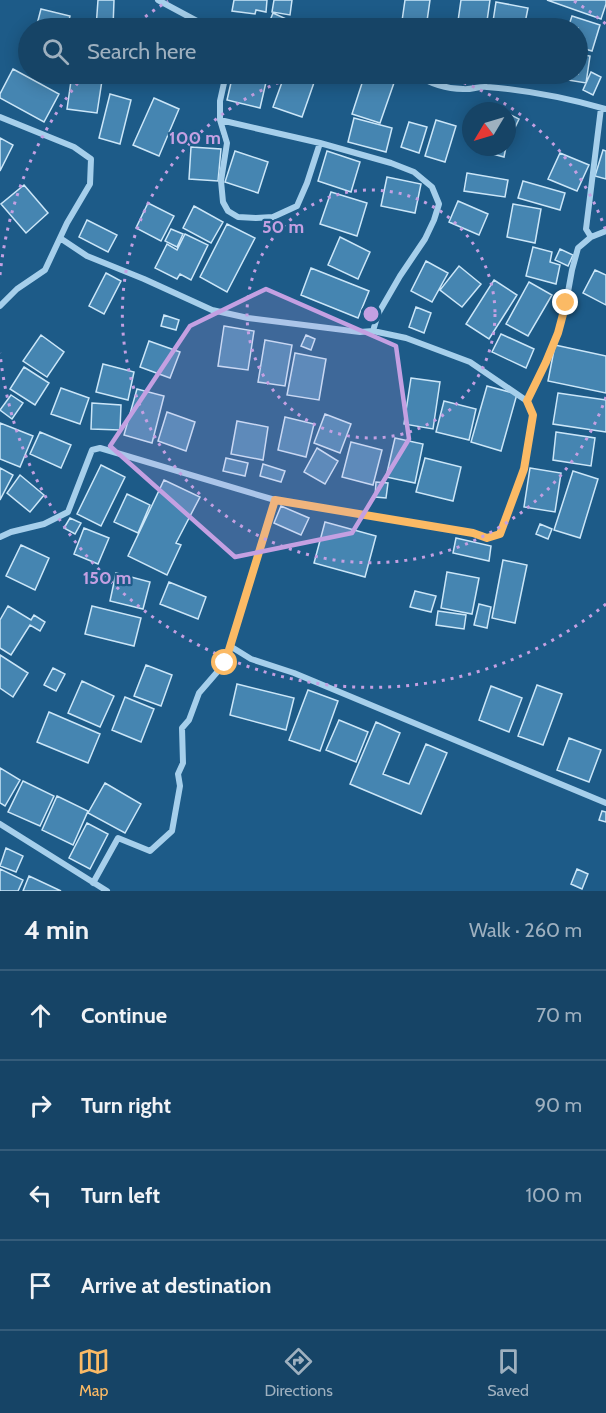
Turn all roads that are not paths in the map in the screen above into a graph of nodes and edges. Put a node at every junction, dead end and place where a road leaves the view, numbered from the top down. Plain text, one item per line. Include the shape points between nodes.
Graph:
1 (158, 0) edge
2 (191, 18) edge
3 (224, 84) edge
4 (438, 84) edge
5 (603, 108) edge
6 (0, 117) edge
7 (220, 120) junction
8 (320, 143) junction
9 (606, 231) edge
10 (591, 237) junction
11 (60, 238) junction
12 (0, 306) edge
13 (374, 331) junction
14 (527, 401) junction
15 (275, 500) junction
16 (0, 537) edge
17 (230, 646) junction
18 (606, 803) edge
19 (0, 824) edge
20 (93, 883) junction
21 (107, 891) edge

1 - 2 street
3 - 7 street
4 - 5 street via 562,97
5 - 10 street via 586,229
6 - 11 street via 74,147 91,159 90,184
7 - 8 street
7 - 8 street via 227,143 221,181 223,202 238,217 273,217 297,206
8 - 13 street via 414,172 432,187 439,204 425,239 378,314
9 - 10 street
10 - 14 street via 578,249 558,333
11 - 12 street via 45,270 16,289
11 - 13 street via 87,256 212,310 248,318
13 - 14 street via 406,338 470,362
14 - 15 street via 533,415 524,469 500,534 487,538
15 - 16 street via 100,448 92,450 68,512
15 - 17 street
17 - 18 street via 250,659 294,673
17 - 20 street via 225,663 199,693 182,728 183,763 178,774 180,786 172,831 150,851 118,838
19 - 20 street
20 - 21 street

